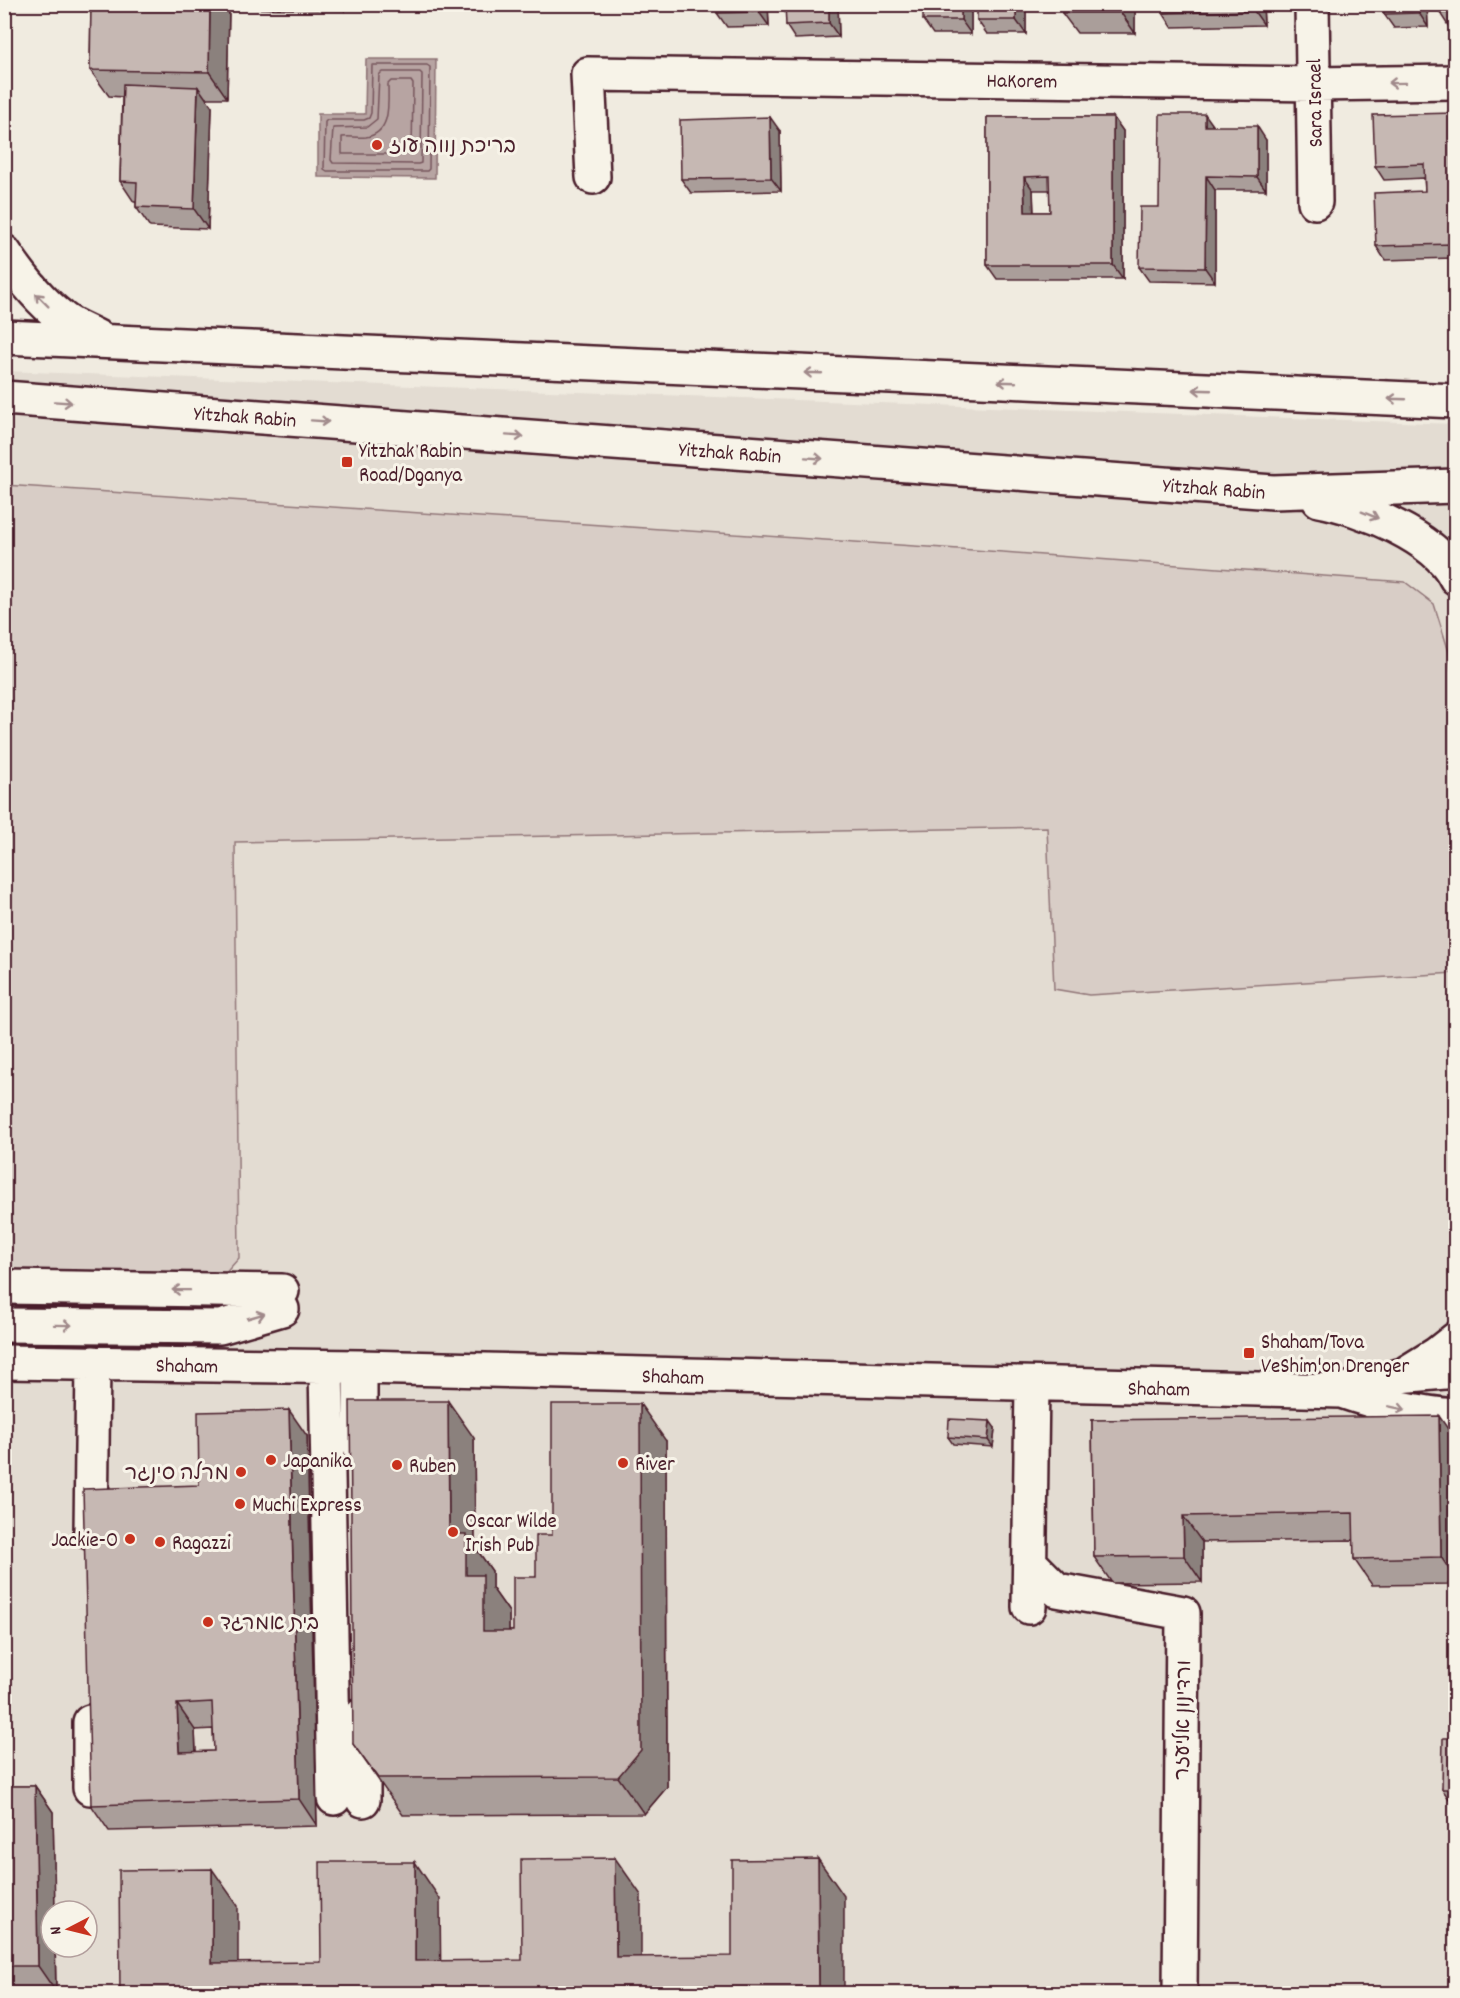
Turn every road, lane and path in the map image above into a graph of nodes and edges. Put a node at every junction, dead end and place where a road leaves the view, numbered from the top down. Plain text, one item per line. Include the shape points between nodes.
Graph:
1 (1312, 4) edge
2 (1455, 82) edge
3 (1314, 84) junction
4 (593, 177) dead end
5 (1315, 202) dead end
6 (4, 252) edge
7 (4, 337) edge
8 (108, 343) junction
9 (4, 398) edge
10 (1455, 401) edge
11 (1455, 486) edge
12 (1273, 492) junction
13 (1455, 578) edge
14 (4, 1287) edge
15 (4, 1325) edge
16 (1455, 1339) edge
17 (4, 1362) edge
18 (93, 1364) junction
19 (326, 1367) junction
20 (360, 1367) junction
21 (1455, 1371) edge
22 (1399, 1376) junction
23 (1032, 1385) junction
24 (1341, 1391) junction
25 (1455, 1416) edge
26 (361, 1473) edge
27 (1030, 1563) junction
28 (91, 1564) edge
29 (1029, 1607) dead end
30 (362, 1683) edge
31 (90, 1694) edge
32 (90, 1788) edge
33 (1180, 1994) edge

1 - 3 main road, Sara Israel
2 -> 3 main road, HaKorem
3 - 4 main road, HaKorem via 588,74
3 - 5 main road, Sara Israel
8 -> 6 main road via 62,319 32,289
7 - 8 main road
10 -> 8 main road
9 -> 12 main road, Yitzhak Rabin
11 - 12 main road, Yitzhak Rabin
12 -> 13 main road via 1330,502 1372,515 1436,553
15 -> 14 main road via 220,1327 282,1300
16 - 22 main road
17 - 18 main road, Shaham
18 - 19 main road, Shaham
18 - 28 main road
19 - 20 main road, Shaham
19 - 30 main road via 349,1799
20 - 23 main road, Shaham
20 - 26 main road
21 - 22 main road, Shaham
22 - 24 main road, Shaham
23 - 24 main road, Shaham
23 - 27 main road
24 -> 25 main road, Shaham via 1379,1404
27 - 29 main road
27 - 33 main road, ורדינון אליעזר via 1057,1590 1183,1613
31 - 32 main road

